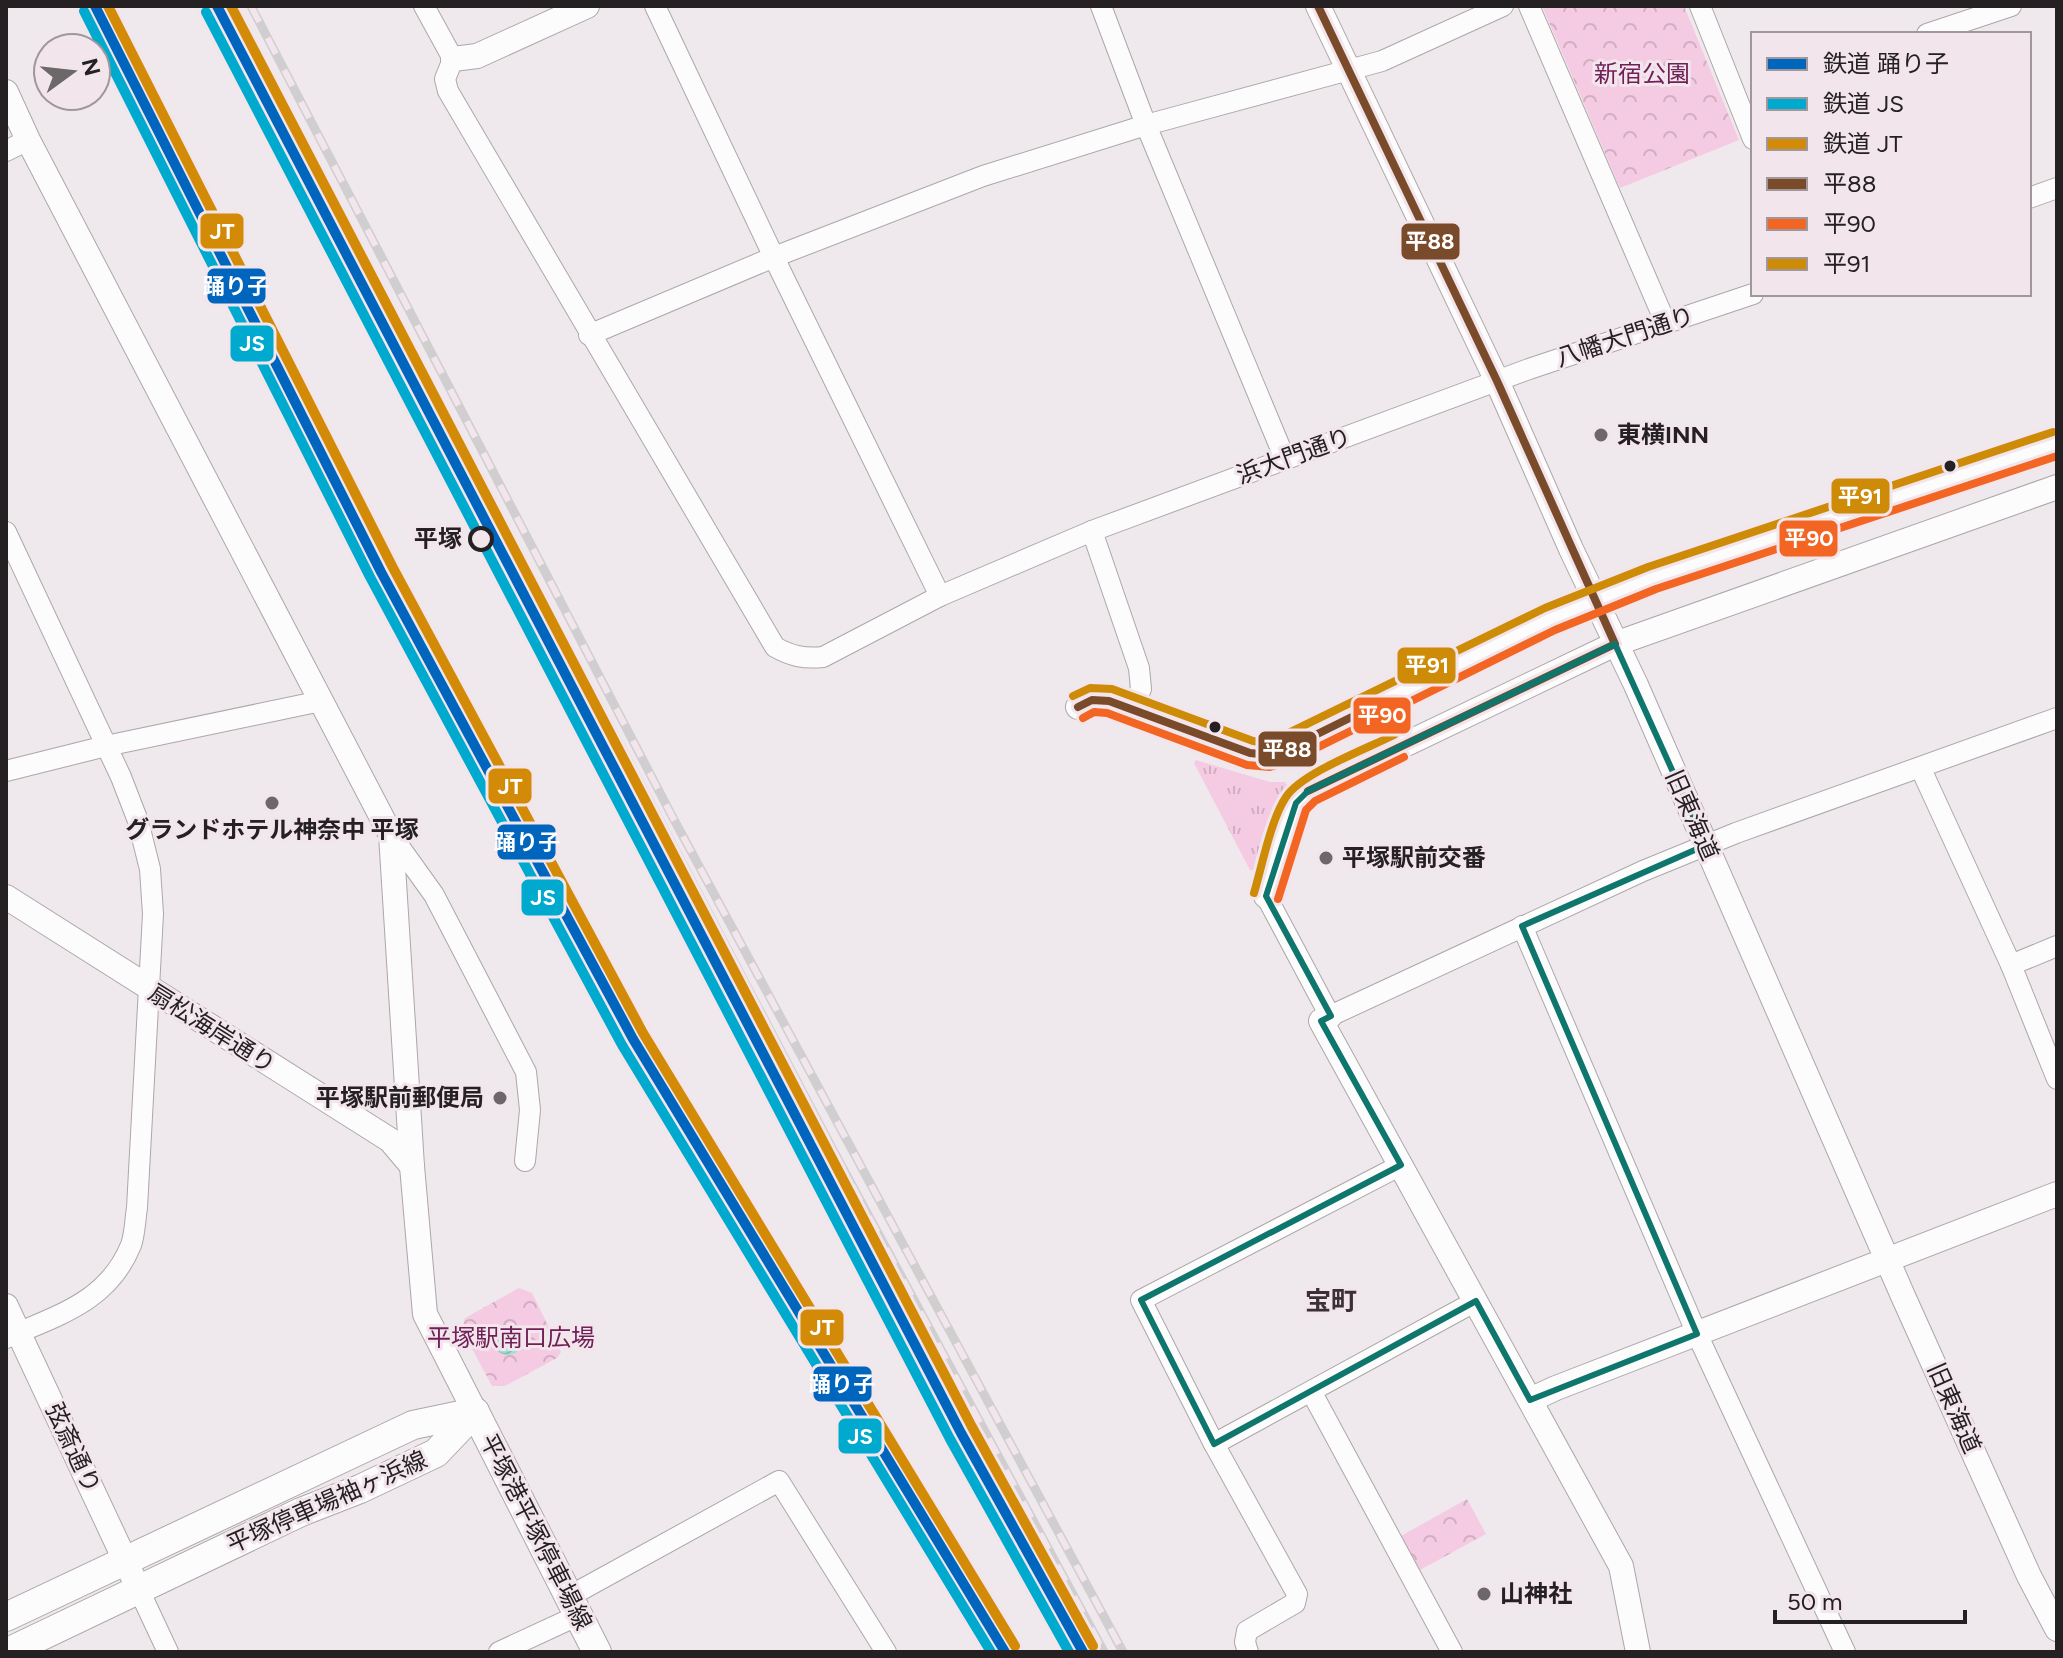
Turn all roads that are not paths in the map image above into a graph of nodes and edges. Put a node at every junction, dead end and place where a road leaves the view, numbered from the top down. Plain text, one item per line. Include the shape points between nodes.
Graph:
1 (424, 6) edge
2 (587, 6) edge
3 (655, 6) edge
4 (1101, 6) edge
5 (1318, 6) edge
6 (1503, 6) edge
7 (1529, 6) edge
8 (1700, 6) edge
9 (2011, 6) edge
10 (1933, 32) edge
11 (453, 59) junction
12 (1347, 70) junction
13 (6, 92) edge
14 (1745, 95) edge
15 (1146, 125) junction
16 (1751, 128) edge
17 (17, 146) edge
18 (2057, 188) edge
19 (2031, 197) edge
20 (774, 257) junction
21 (1751, 295) edge
22 (1666, 324) junction
23 (589, 335) junction
24 (1497, 381) junction
25 (2057, 443) edge
26 (1285, 459) junction
27 (2057, 487) edge
28 (1092, 531) junction
29 (6, 532) edge
30 (940, 596) junction
31 (1594, 600) junction
32 (1615, 644) junction
33 (321, 701) junction
34 (1078, 707) dead end
35 (1132, 708) junction
36 (2057, 718) edge
37 (106, 746) junction
38 (1921, 769) junction
39 (6, 771) edge
40 (391, 835) junction
41 (1706, 845) junction
42 (1266, 896) joint
43 (6, 897) edge
44 (1522, 926) junction
45 (2057, 946) edge
46 (2011, 965) junction
47 (149, 990) junction
48 (1330, 1016) junction
49 (2057, 1079) edge
50 (525, 1161) dead end
51 (1401, 1165) junction
52 (412, 1166) junction
53 (2057, 1194) edge
54 (1888, 1261) junction
55 (1476, 1301) junction
56 (6, 1306) edge
57 (1697, 1334) junction
58 (12, 1335) edge
59 (1312, 1393) junction
60 (1530, 1400) junction
61 (475, 1412) junction
62 (1214, 1444) junction
63 (126, 1561) junction
64 (139, 1590) junction
65 (574, 1605) junction
66 (6, 1617) edge
67 (2057, 1629) edge
68 (8, 1652) edge
69 (168, 1652) edge
70 (499, 1652) edge
71 (597, 1652) edge
72 (886, 1652) edge
73 (1248, 1652) edge
74 (1452, 1652) edge
75 (1638, 1652) edge
76 (1845, 1652) edge

1 - 11 street
2 - 11 street via 477,56
3 - 20 street
4 - 15 street
5 - 12 street, 旧東海道
6 - 12 street via 1382,61
7 - 22 street
8 - 14 street
9 - 10 street
11 - 23 street, 浜大門通り via 445,79 448,91
12 - 15 street
12 - 24 street, 旧東海道
13 - 17 street
14 - 16 street
15 - 20 street via 983,176
15 - 26 street
17 - 33 street
18 - 19 street
20 - 23 street
20 - 30 street
21 - 22 street, 八幡大門通り
22 - 24 street, 八幡大門通り
23 - 30 street, 浜大門通り via 775,647 807,659 823,657
24 - 26 street, 浜大門通り
24 - 31 street, 旧東海道
25 - 31 street
26 - 28 street, 浜大門通り
27 - 32 street
28 - 30 street, 浜大門通り
28 - 35 street via 1139,668 1141,689
29 - 37 street
31 - 32 street, 旧東海道
31 - 35 street via 1269,755 1250,753
32 - 41 street, 旧東海道
32 - 42 street via 1308,791 1290,815
33 - 37 street
33 - 40 street
34 - 35 street via 1092,700
36 - 38 street
37 - 39 street
37 - 47 street via 138,821 150,869
38 - 41 street
38 - 46 street
40 - 50 street via 434,895 526,1072 530,1110
40 - 52 street
41 - 44 street
41 - 54 street, 旧東海道
42 - 48 street
43 - 47 street, 扇松海岸通り
44 - 48 street
44 - 57 street
45 - 46 street
46 - 49 street
47 - 52 street, 扇松海岸通り via 390,1140
47 - 58 street via 132,1243 110,1282 77,1308
48 - 51 street via 1321,1021
51 - 55 street
51 - 62 street via 1141,1300
52 - 61 street via 425,1314
53 - 54 street
54 - 57 street
54 - 67 street, 旧東海道
55 - 59 street
55 - 60 street
56 - 58 street, 弦斎通り
57 - 60 street
57 - 76 street
58 - 63 street, 弦斎通り
59 - 62 street
59 - 74 street
60 - 75 street via 1621,1566
61 - 63 main road, 平塚停車場袖ヶ浜線 via 413,1425
61 - 64 main road, 平塚停車場袖ヶ浜線 via 436,1453
61 - 65 main road, 平塚港平塚停車場線
62 - 73 street via 1297,1594 1295,1603 1247,1631
63 - 64 street, 弦斎通り
63 - 66 main road, 平塚停車場袖ヶ浜線
64 - 68 main road, 平塚停車場袖ヶ浜線
64 - 69 street
65 - 70 street
65 - 71 main road, 平塚港平塚停車場線
65 - 72 street via 779,1481

